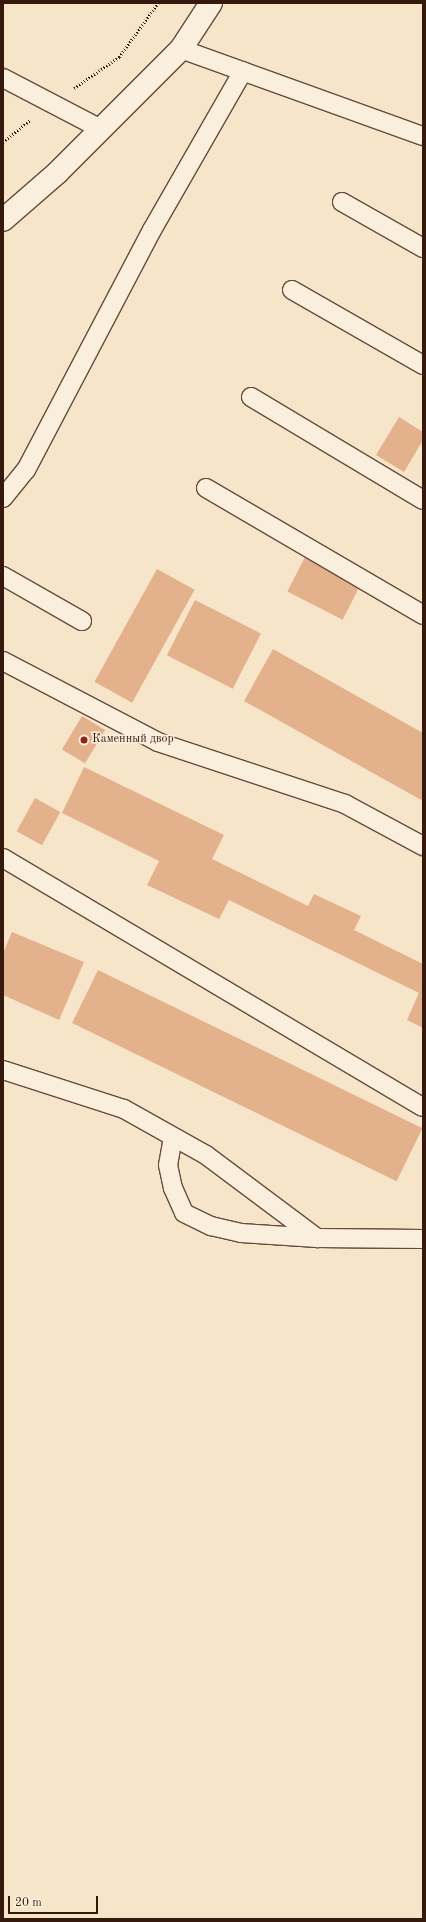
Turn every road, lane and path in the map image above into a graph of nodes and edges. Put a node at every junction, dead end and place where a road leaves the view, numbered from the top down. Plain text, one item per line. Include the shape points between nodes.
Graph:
1 (158, 3) edge
2 (211, 3) edge
3 (181, 49) junction
4 (243, 71) junction
5 (3, 78) edge
6 (51, 103) junction
7 (101, 129) junction
8 (423, 136) edge
9 (3, 142) edge
10 (342, 202) dead end
11 (3, 220) edge
12 (423, 248) edge
13 (292, 290) dead end
14 (423, 365) edge
15 (251, 397) dead end
16 (206, 488) dead end
17 (3, 498) edge
18 (423, 500) edge
19 (3, 576) edge
20 (423, 615) edge
21 (82, 621) dead end
22 (3, 662) edge
23 (423, 846) edge
24 (3, 858) edge
25 (3, 1070) edge
26 (422, 1107) edge
27 (173, 1137) junction
28 (317, 1238) junction
29 (423, 1239) edge

1 - 6 path via 119,57
2 - 3 street
3 - 4 lane
3 - 7 street
4 - 8 lane
4 - 17 lane via 152,230 26,470
5 - 6 lane
6 - 7 lane
6 - 9 path
7 - 11 street
10 - 12 lane
13 - 14 lane
15 - 18 lane
16 - 20 lane
19 - 21 lane
22 - 23 lane via 158,742 345,804
24 - 26 lane
25 - 27 lane via 124,1109
27 - 28 lane via 206,1155
27 - 28 lane via 168,1165 173,1188 184,1213 211,1226 240,1233
28 - 29 lane

